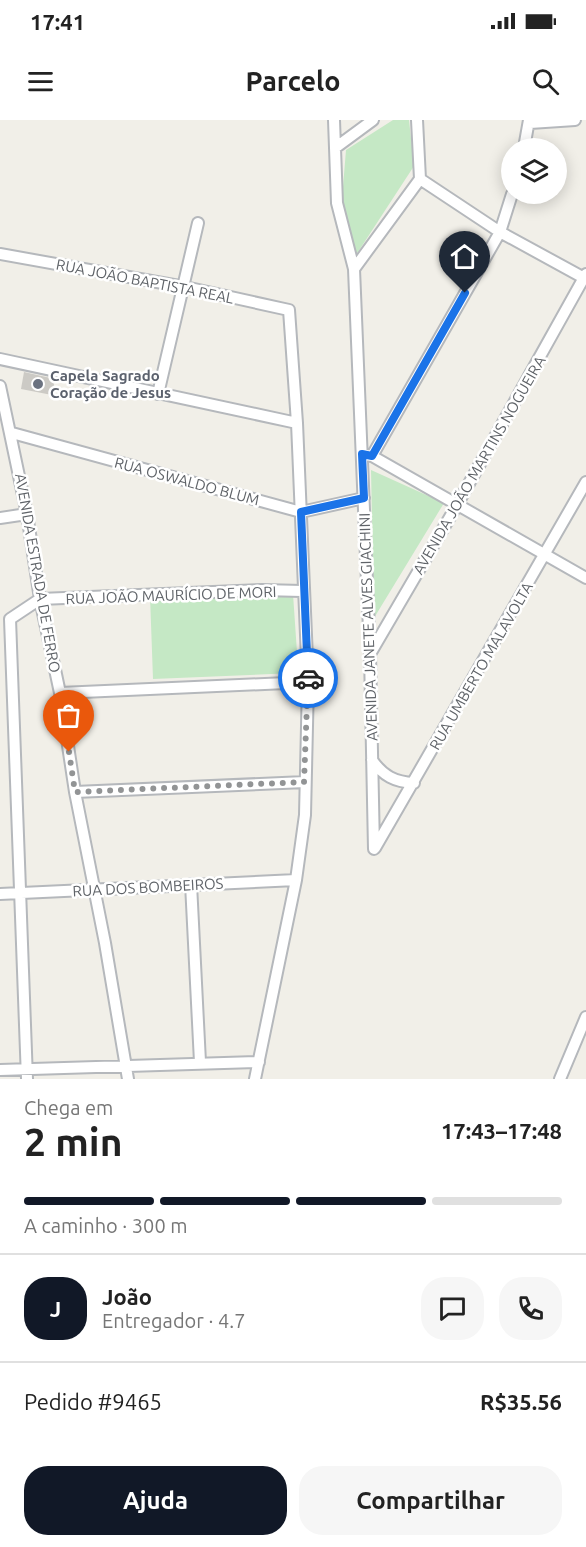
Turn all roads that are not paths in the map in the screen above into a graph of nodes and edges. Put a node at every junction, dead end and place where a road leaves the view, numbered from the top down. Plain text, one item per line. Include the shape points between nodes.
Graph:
1 (334, 120) edge
2 (373, 120) edge
3 (417, 120) edge
4 (574, 120) edge
5 (529, 121) edge
6 (526, 138) edge
7 (335, 148) junction
8 (420, 179) junction
9 (509, 204) edge
10 (198, 223) dead end
11 (500, 232) junction
12 (0, 254) edge
13 (354, 269) junction
14 (585, 277) edge
15 (184, 287) junction
16 (0, 359) edge
17 (0, 386) edge
18 (158, 394) junction
19 (297, 423) junction
20 (12, 433) junction
21 (367, 455) junction
22 (586, 482) edge
23 (364, 498) junction
24 (457, 505) junction
25 (301, 512) junction
26 (27, 514) junction
27 (0, 518) edge
28 (544, 555) junction
29 (586, 578) edge
30 (302, 591) junction
31 (40, 599) junction
32 (370, 654) junction
33 (308, 682) junction
34 (60, 693) junction
35 (372, 760) junction
36 (304, 782) junction
37 (414, 783) junction
38 (75, 792) junction
39 (374, 849) joint
40 (296, 880) junction
41 (191, 884) junction
42 (93, 890) junction
43 (20, 893) junction
44 (0, 894) edge
45 (586, 1017) edge
46 (584, 1030) edge
47 (200, 1062) junction
48 (259, 1062) junction
49 (125, 1067) junction
50 (0, 1070) edge
51 (27, 1074) edge
52 (128, 1079) edge
53 (255, 1079) edge
54 (561, 1079) edge

1 - 7 street, AVENIDA JANETE ALVES GIACHINI
2 - 7 street
3 - 8 street
4 - 5 street
5 - 6 street
7 - 13 street, AVENIDA JANETE ALVES GIACHINI via 337,203
8 - 11 street
8 - 13 street
9 - 11 street
10 - 15 street
11 - 14 street
11 - 21 street
12 - 15 street, RUA JOÃO BAPTISTA REAL
13 - 21 street, AVENIDA JANETE ALVES GIACHINI
14 - 24 street, AVENIDA JOÃO MARTINS NOGUEIRA
15 - 18 street
15 - 19 street, RUA JOÃO BAPTISTA REAL via 289,310
16 - 18 street
17 - 20 street, AVENIDA ESTRADA DE FERRO
18 - 19 street
19 - 25 street
20 - 25 street, RUA OSWALDO BLUM
20 - 26 street, AVENIDA ESTRADA DE FERRO
21 - 23 street, AVENIDA JANETE ALVES GIACHINI
21 - 24 street
22 - 28 street, RUA UMBERTO MALAVOLTA
23 - 25 street, RUA OSWALDO BLUM
23 - 32 street, AVENIDA JANETE ALVES GIACHINI
24 - 28 street
24 - 32 street, AVENIDA JOÃO MARTINS NOGUEIRA
25 - 30 street
26 - 27 street
26 - 31 street, AVENIDA ESTRADA DE FERRO
28 - 29 street
28 - 37 street, RUA UMBERTO MALAVOLTA
30 - 31 street, RUA JOÃO MAURÍCIO DE MORI
30 - 33 street
31 - 34 street, AVENIDA ESTRADA DE FERRO
31 - 43 street via 10,619
32 - 35 street, AVENIDA JANETE ALVES GIACHINI
33 - 34 street
33 - 36 street
34 - 38 street, AVENIDA ESTRADA DE FERRO
35 - 37 street via 394,780
35 - 39 street, AVENIDA JANETE ALVES GIACHINI
36 - 38 street
36 - 40 street via 305,815
37 - 39 street, RUA UMBERTO MALAVOLTA
38 - 42 street, AVENIDA ESTRADA DE FERRO
40 - 41 street, RUA DOS BOMBEIROS
40 - 48 street
41 - 42 street, RUA DOS BOMBEIROS
41 - 47 street
42 - 43 street, RUA DOS BOMBEIROS
42 - 49 street, AVENIDA ESTRADA DE FERRO
43 - 44 street, RUA DOS BOMBEIROS
43 - 51 street
45 - 46 street
46 - 54 street
47 - 48 street
47 - 49 street
48 - 53 street
49 - 51 street
49 - 52 street, AVENIDA ESTRADA DE FERRO
50 - 51 street

